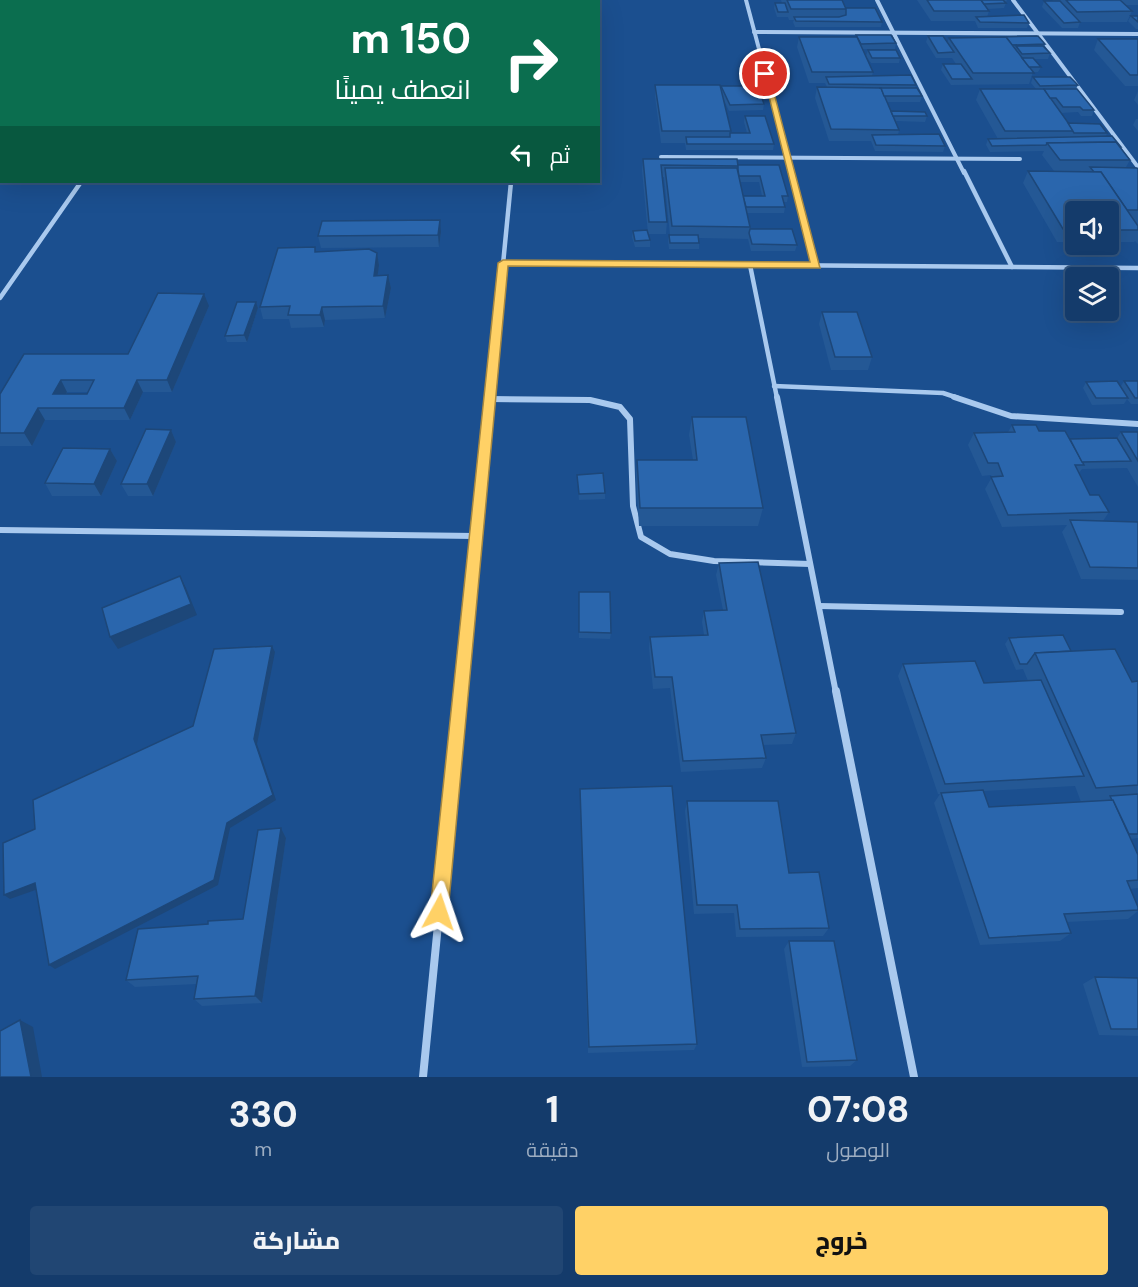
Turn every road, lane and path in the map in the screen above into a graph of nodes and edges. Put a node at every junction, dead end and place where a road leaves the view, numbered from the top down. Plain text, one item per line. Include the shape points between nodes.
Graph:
1 (746, 0) edge
2 (877, 0) edge
3 (1013, 0) edge
4 (754, 32) junction
5 (894, 33) junction
6 (1038, 34) junction
7 (1138, 34) edge
8 (661, 157) edge
9 (788, 158) junction
10 (957, 159) junction
11 (1020, 159) dead end
12 (1135, 160) edge
13 (1138, 167) edge
14 (80, 183) edge
15 (511, 183) edge
16 (503, 263) junction
17 (750, 265) junction
18 (816, 266) junction
19 (1012, 267) junction
20 (1138, 268) edge
21 (0, 298) edge
22 (774, 386) junction
23 (489, 399) junction
24 (1138, 424) edge
25 (0, 530) edge
26 (475, 536) junction
27 (810, 564) junction
28 (819, 606) junction
29 (1121, 612) dead end
30 (423, 1077) edge
31 (914, 1077) edge

1 - 4 street
2 - 5 street
3 - 6 street
4 - 5 street
4 - 9 street
5 - 6 street
5 - 10 street
6 - 7 street
6 - 12 street
8 - 9 street
9 - 10 street
9 - 18 street
10 - 11 street
10 - 19 street
12 - 13 street
14 - 21 street
15 - 16 street
16 - 17 street
16 - 23 street
17 - 18 street
17 - 22 street
18 - 19 street
19 - 20 street
22 - 24 street via 943,393 1011,416
22 - 27 street
23 - 26 street
23 - 27 street via 590,400 620,407 630,418 633,506 641,537 670,554 714,561
25 - 26 street
26 - 30 street
27 - 28 street
28 - 29 street
28 - 31 street

